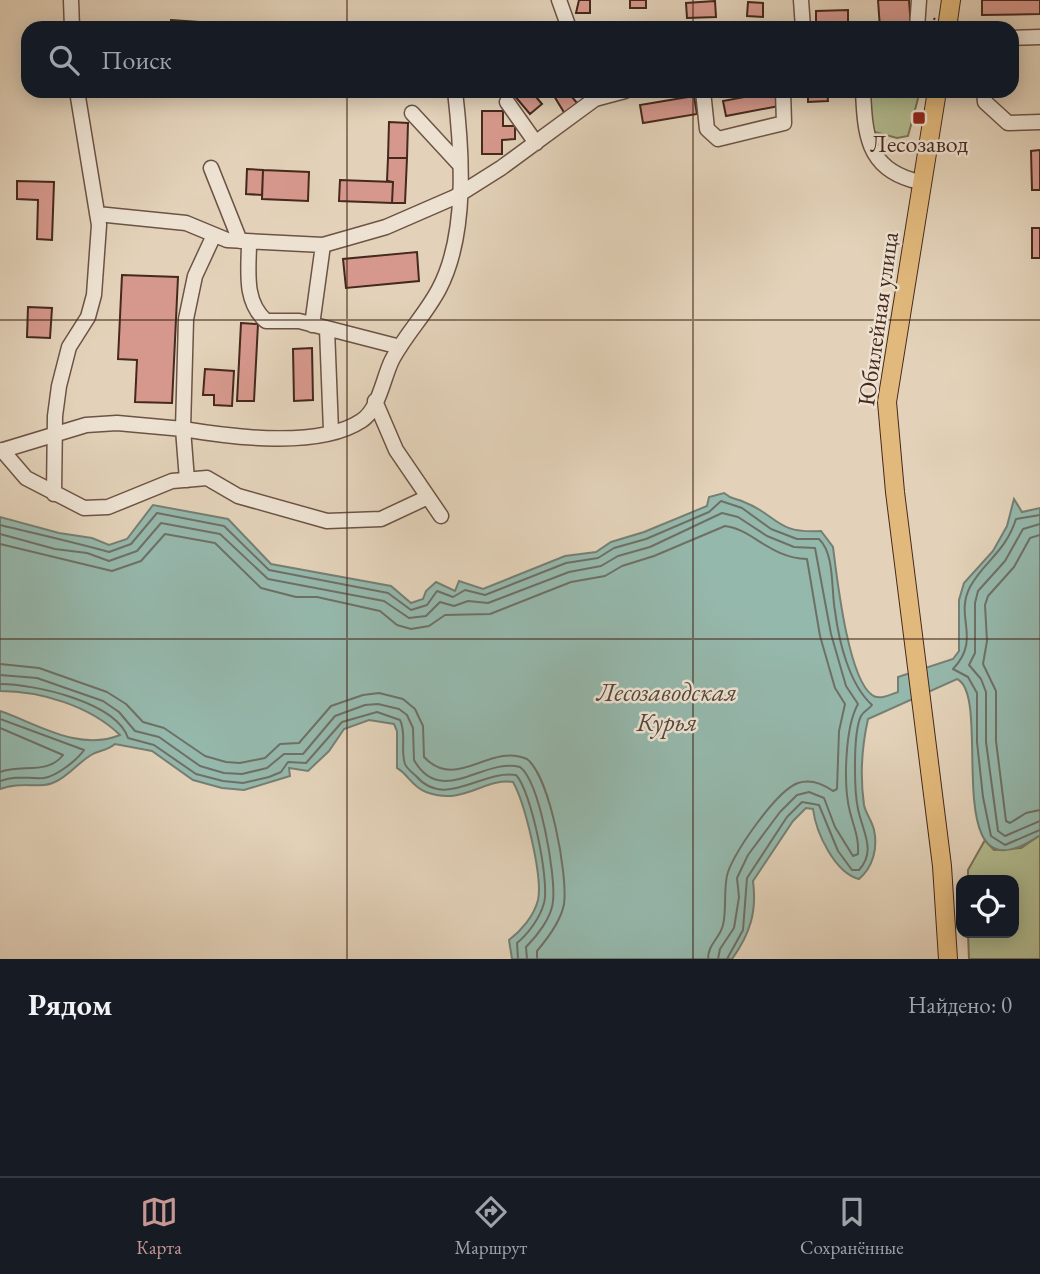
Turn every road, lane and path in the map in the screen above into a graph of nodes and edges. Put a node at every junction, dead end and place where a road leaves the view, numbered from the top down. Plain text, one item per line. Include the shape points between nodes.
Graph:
1 (71, 0) edge
2 (559, 0) edge
3 (919, 0) edge
4 (951, 0) edge
5 (805, 2) edge
6 (72, 21) edge
7 (566, 21) edge
8 (804, 21) edge
9 (918, 21) edge
10 (942, 21) edge
11 (1040, 37) edge
12 (1019, 38) edge
13 (77, 98) edge
14 (455, 98) edge
15 (598, 98) edge
16 (704, 98) edge
17 (783, 98) edge
18 (863, 98) edge
19 (936, 98) edge
20 (985, 98) edge
21 (507, 102) dead end
22 (412, 113) dead end
23 (1040, 122) edge
24 (536, 143) junction
25 (460, 165) junction
26 (211, 167) dead end
27 (912, 180) dead end
28 (458, 195) junction
29 (97, 214) junction
30 (232, 240) junction
31 (323, 245) junction
32 (312, 325) junction
33 (327, 329) junction
34 (400, 347) junction
35 (375, 401) junction
36 (183, 429) junction
37 (331, 431) junction
38 (57, 434) junction
39 (1, 451) edge
40 (187, 480) junction
41 (54, 494) junction
42 (428, 498) junction
43 (441, 516) dead end
44 (948, 959) edge

1 - 6 street
2 - 7 street
3 - 9 street
4 - 10 main road
5 - 8 street
11 - 12 street
13 - 29 street
14 - 25 street
15 - 24 street
16 - 17 street via 707,130 718,139 784,123
18 - 27 street via 873,151 880,164 892,174
19 - 44 main road, Юбилейная улица via 887,402 942,866
20 - 23 street via 1008,123
21 - 24 street
22 - 25 street
24 - 28 street
25 - 28 street
26 - 30 street
28 - 31 street via 386,227
28 - 34 street via 456,242 439,289
29 - 30 street via 186,223
29 - 38 street via 94,295 88,317 63,363 55,416
30 - 31 street
30 - 32 street via 261,316 266,321
30 - 36 street via 195,276 186,319
31 - 32 street
32 - 33 street
33 - 34 street
33 - 37 street
34 - 35 street
35 - 37 street via 362,421
35 - 42 street via 396,450
36 - 37 street via 248,439 298,438
36 - 38 street via 117,423 86,425
36 - 40 street
38 - 39 street
38 - 41 street
39 - 41 street via 26,478
40 - 41 street via 172,481 108,506 84,508
40 - 42 street via 207,478 238,496 327,521 381,519
42 - 43 street

